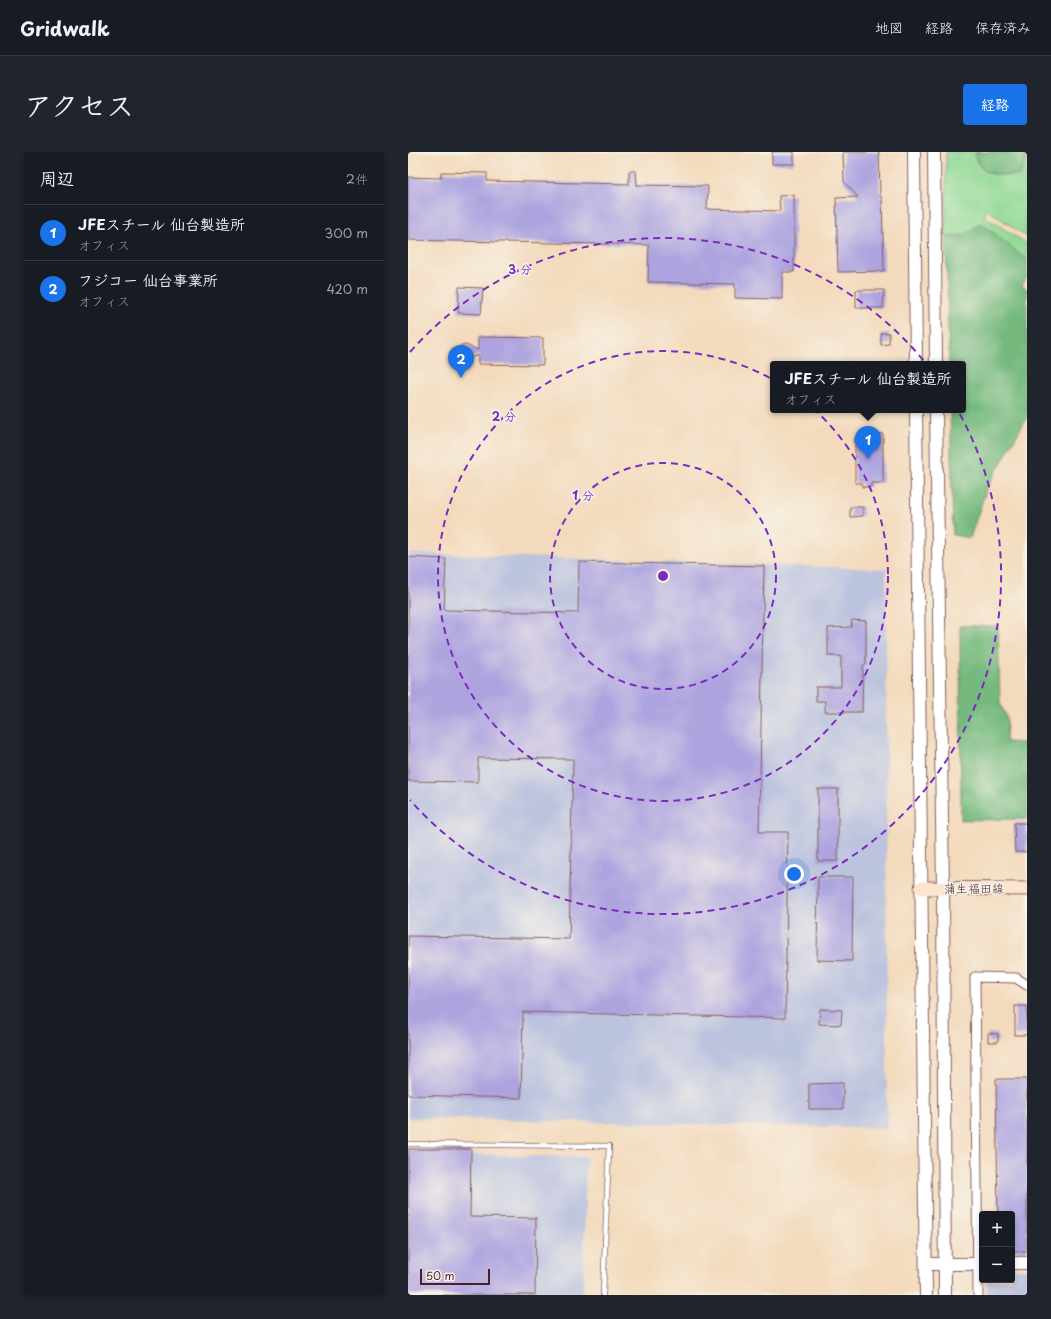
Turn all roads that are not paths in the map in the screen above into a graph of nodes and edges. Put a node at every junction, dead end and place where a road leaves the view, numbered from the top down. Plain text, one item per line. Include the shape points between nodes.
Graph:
1 (914, 152) edge
2 (934, 152) edge
3 (916, 361) edge
4 (936, 361) edge
5 (916, 413) edge
6 (936, 413) edge
7 (921, 888) junction
8 (943, 888) junction
9 (1027, 889) edge
10 (1027, 985) edge
11 (408, 1144) edge
12 (980, 1247) edge
13 (1015, 1263) edge
14 (1027, 1263) edge
15 (926, 1264) junction
16 (945, 1264) junction
17 (979, 1264) edge
18 (979, 1280) edge
19 (603, 1295) edge
20 (926, 1295) edge
21 (945, 1295) edge
22 (978, 1295) edge

1 - 3 street
2 - 4 street
5 - 7 street
6 - 8 street
7 - 8 main road, 蒲生福田線
7 - 15 street
8 - 9 main road, 蒲生福田線
8 - 16 street
10 - 12 street via 1016,978 974,977
11 - 19 lane via 609,1146
13 - 14 street
15 - 16 street
15 - 20 street
16 - 17 street
16 - 21 street
18 - 22 street

